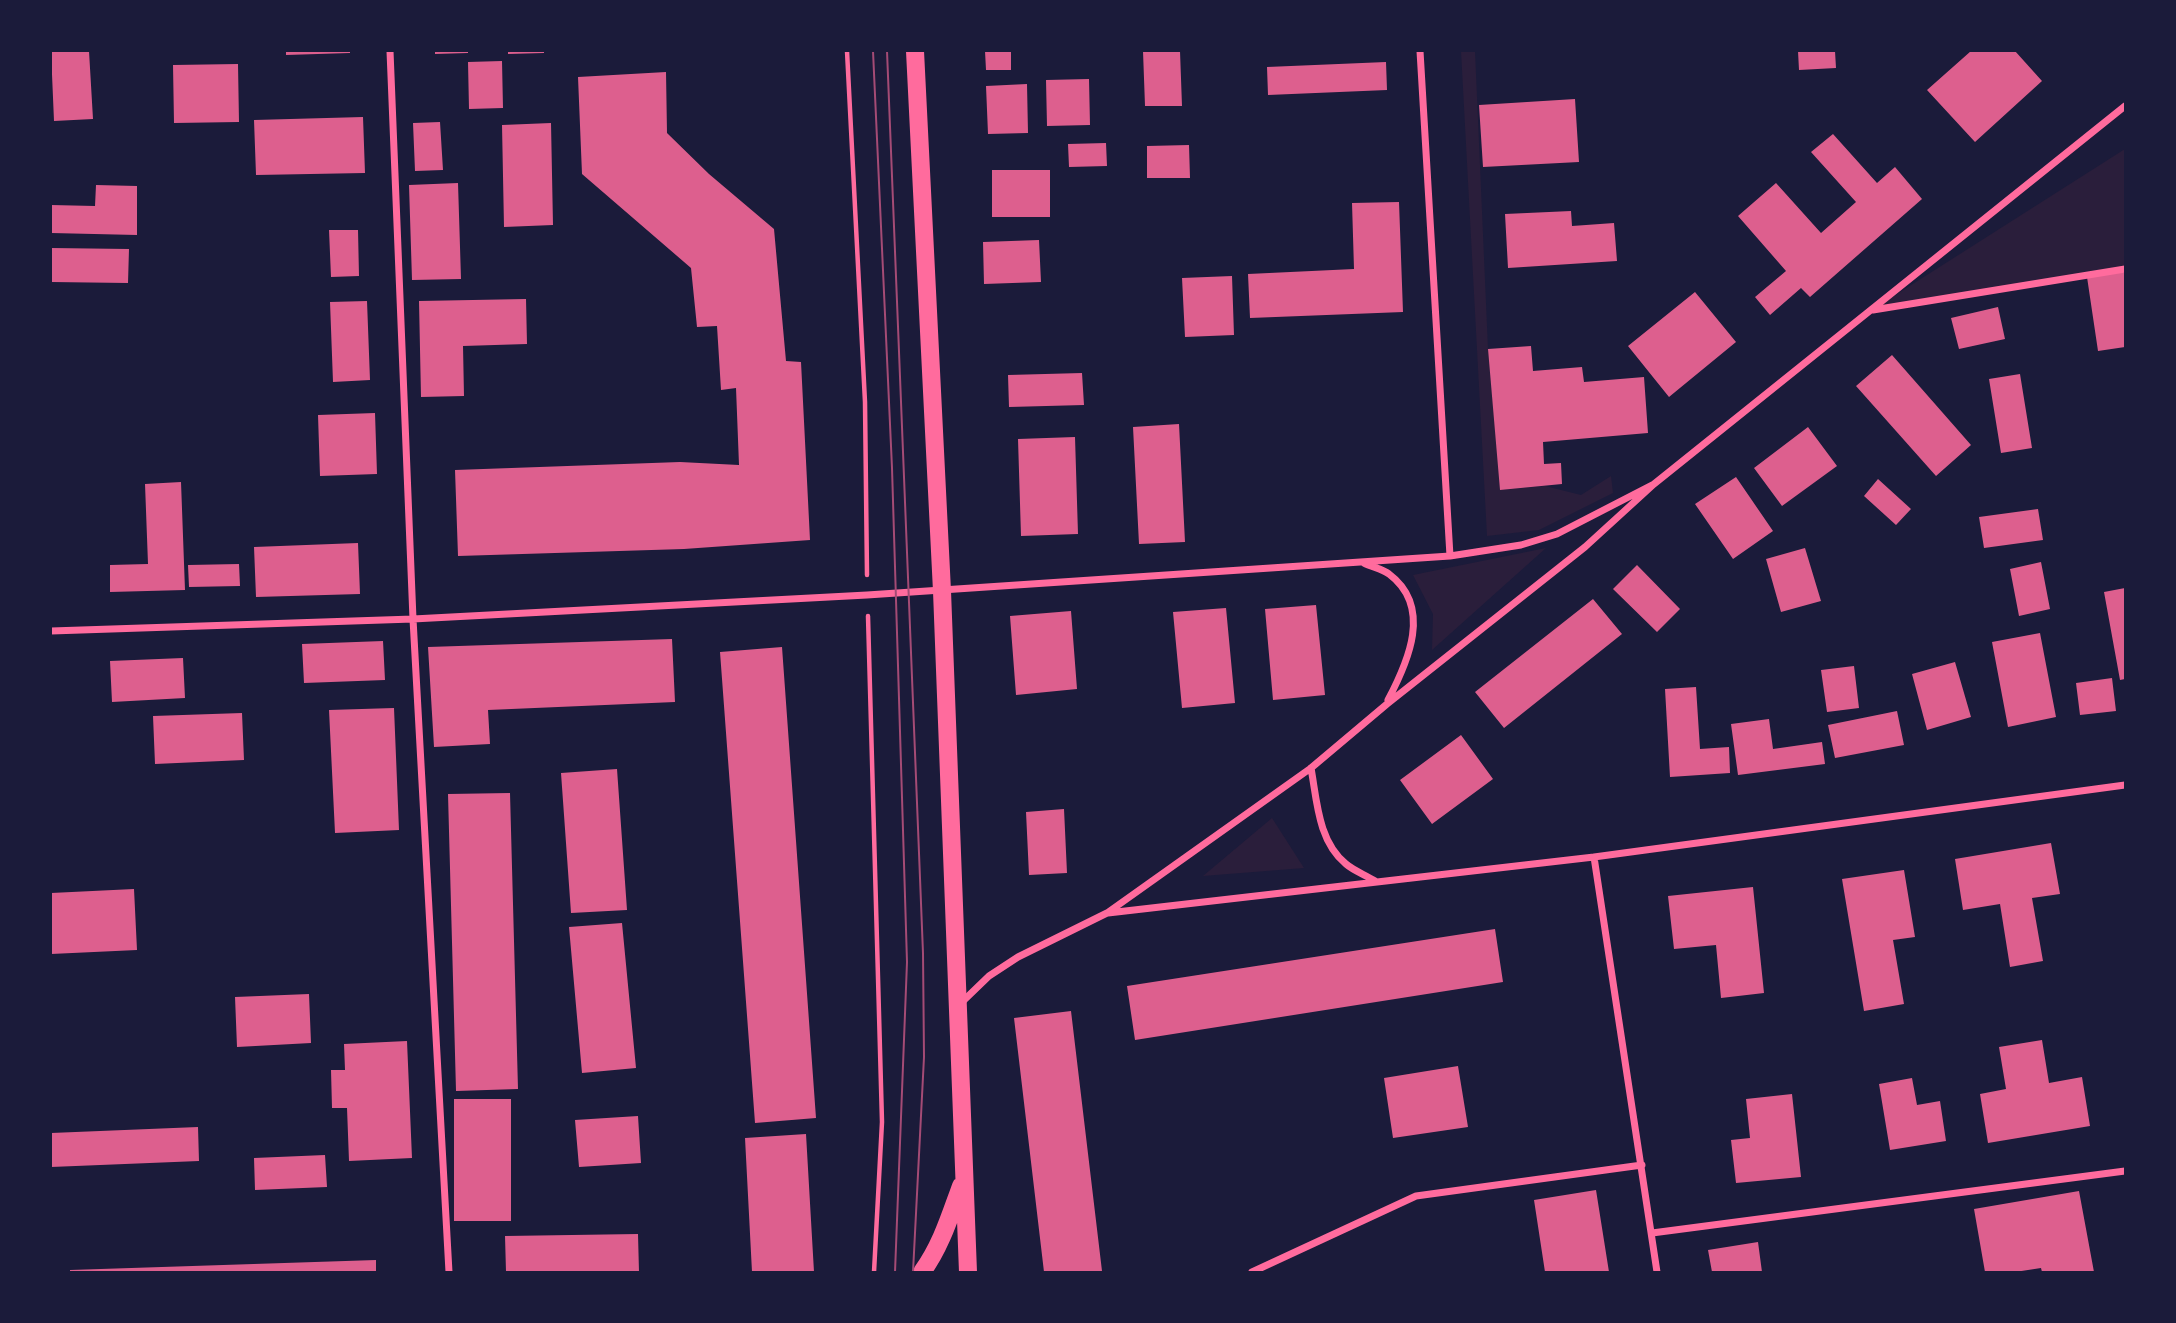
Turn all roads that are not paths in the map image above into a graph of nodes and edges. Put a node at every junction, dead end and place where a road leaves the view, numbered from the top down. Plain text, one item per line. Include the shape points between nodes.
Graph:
1 (390, 51) edge
2 (915, 51) edge
3 (1420, 51) edge
4 (2125, 106) edge
5 (2125, 268) edge
6 (1872, 310) junction
7 (1654, 484) junction
8 (1450, 556) junction
9 (1362, 562) junction
10 (942, 591) junction
11 (413, 619) junction
12 (51, 631) edge
13 (1387, 704) junction
14 (1311, 768) junction
15 (2125, 785) edge
16 (1594, 857) junction
17 (1375, 881) junction
18 (1107, 913) junction
19 (957, 1008) junction
20 (1642, 1165) junction
21 (2125, 1171) edge
22 (964, 1176) junction
23 (1652, 1233) junction
24 (449, 1272) edge
25 (922, 1272) edge
26 (968, 1272) edge
27 (1252, 1272) edge
28 (1657, 1272) edge

1 - 11 street
2 - 10 main road
3 - 8 street
4 - 6 street
5 - 6 street
6 - 7 street
7 - 8 street via 1557,534 1521,545
7 - 13 street via 1585,547
8 - 9 street
9 - 10 street
9 - 13 street via 1389,573 1404,590 1414,613 1404,670
10 - 11 street
10 - 19 main road
11 - 12 street
11 - 24 street
13 - 14 street
14 - 17 street via 1322,828 1331,847 1346,864
14 - 18 street
15 - 16 street
16 - 17 street
16 - 20 street
17 - 18 street
18 - 19 street via 1018,957 989,976
19 - 22 main road
20 - 23 street
20 - 27 street via 1416,1196
21 - 23 street
22 - 25 main road via 945,1233
22 - 26 main road
23 - 28 street

